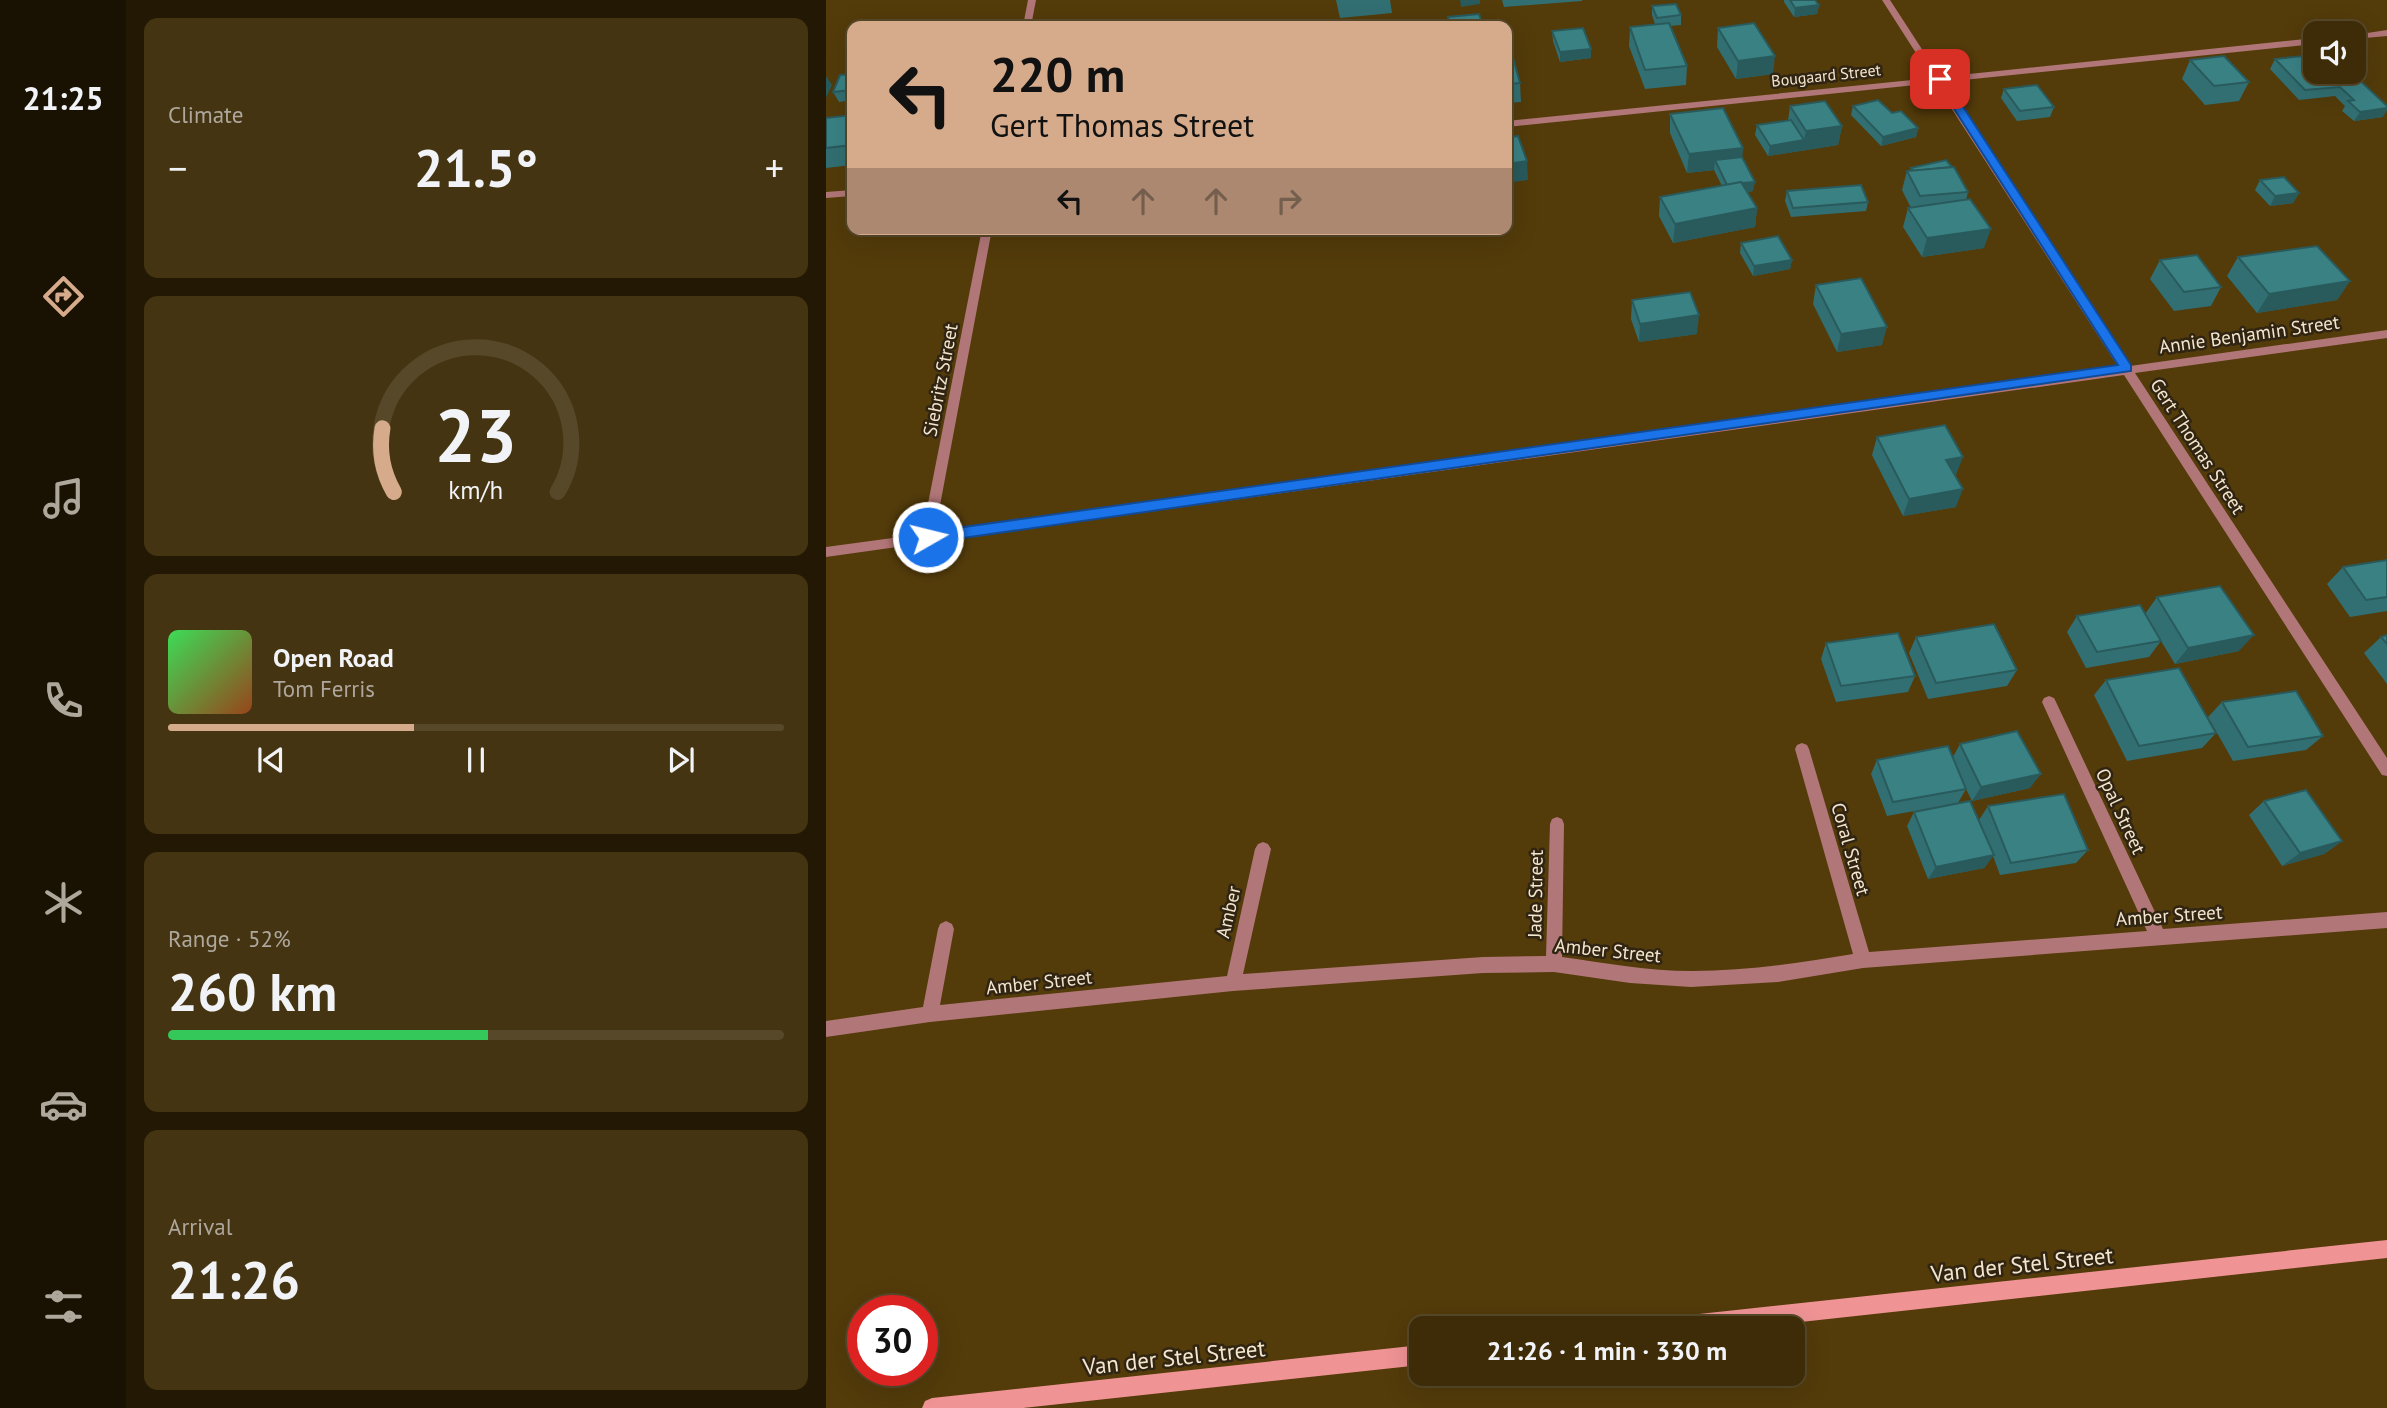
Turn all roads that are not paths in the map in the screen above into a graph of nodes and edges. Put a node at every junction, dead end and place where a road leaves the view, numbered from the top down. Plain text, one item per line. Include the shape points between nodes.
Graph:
1 (1032, 0) edge
2 (1886, 0) edge
3 (1028, 21) edge
4 (2387, 33) edge
5 (2366, 36) edge
6 (2303, 42) edge
7 (1940, 79) junction
8 (1512, 123) edge
9 (847, 193) edge
10 (826, 195) edge
11 (986, 235) edge
12 (2387, 334) edge
13 (2127, 368) junction
14 (928, 537) junction
15 (826, 552) edge
16 (2049, 702) dead end
17 (1802, 749) dead end
18 (2387, 770) edge
19 (1557, 824) dead end
20 (1263, 849) dead end
21 (2387, 920) edge
22 (947, 929) dead end
23 (2158, 937) junction
24 (1863, 960) junction
25 (1554, 964) junction
26 (1233, 984) junction
27 (930, 1014) junction
28 (826, 1029) edge
29 (2387, 1249) edge
30 (1772, 1316) edge
31 (1409, 1356) edge
32 (932, 1408) edge

1 - 3 street
2 - 7 street, Gert Thomas Street
4 - 5 street
6 - 7 street, Bougaard Street
7 - 8 street, Bougaard Street
7 - 13 street, Gert Thomas Street
9 - 10 street
11 - 14 street, Siebritz Street
12 - 13 street, Annie Benjamin Street
13 - 14 street, Annie Benjamin Street
13 - 18 street, Gert Thomas Street
14 - 15 street, Annie Benjamin Street
16 - 23 street, Opal Street
17 - 24 street, Coral Street
19 - 25 street, Jade Street
20 - 26 street, Amber
21 - 23 street, Amber Street
22 - 27 street
23 - 24 street, Amber Street
24 - 25 street, Amber Street via 1778,974 1690,979
25 - 26 street, Amber Street
26 - 27 street, Amber Street
27 - 28 street, Amber Street
29 - 30 main road, Van der Stel Street
31 - 32 main road, Van der Stel Street

